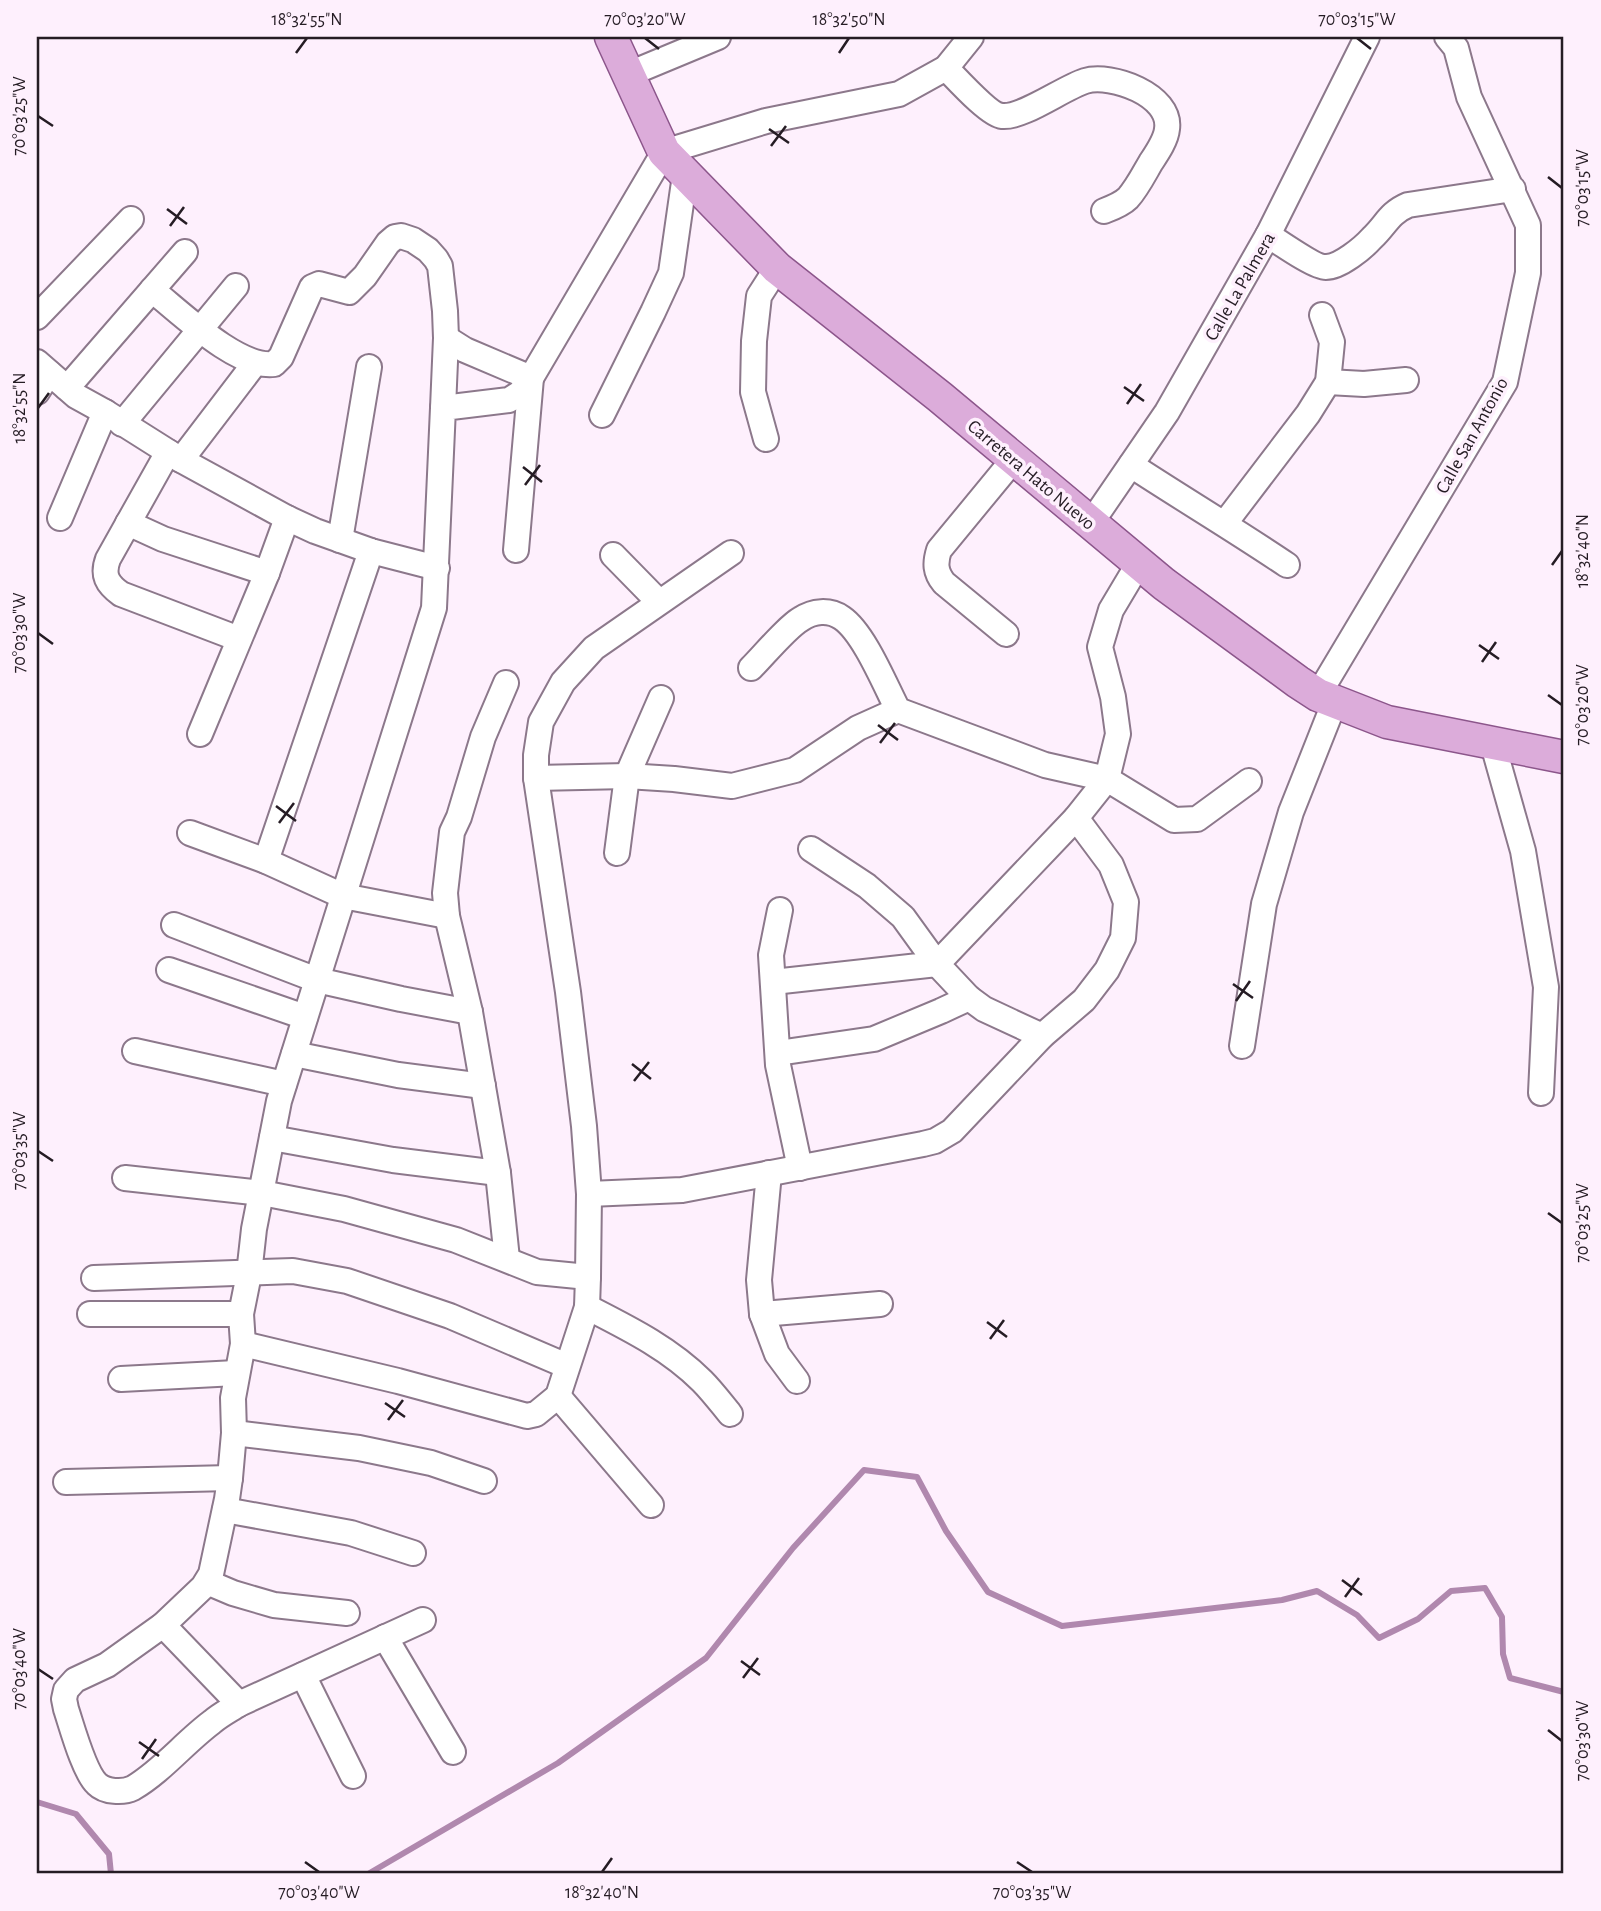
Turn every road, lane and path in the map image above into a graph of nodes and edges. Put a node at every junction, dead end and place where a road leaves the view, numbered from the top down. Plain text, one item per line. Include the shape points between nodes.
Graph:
1 (611, 37) edge
2 (718, 37) edge
3 (971, 37) edge
4 (1367, 37) edge
5 (1447, 37) edge
6 (946, 68) junction
7 (629, 74) junction
8 (664, 152) junction
9 (685, 175) junction
10 (1513, 189) junction
11 (1104, 211) dead end
12 (131, 219) dead end
13 (1268, 235) junction
14 (185, 252) dead end
15 (777, 268) junction
16 (236, 286) dead end
17 (152, 290) junction
18 (1322, 315) dead end
19 (37, 317) edge
20 (200, 329) junction
21 (446, 338) junction
22 (255, 363) junction
23 (369, 367) dead end
24 (531, 378) junction
25 (47, 379) edge
26 (1406, 380) dead end
27 (1328, 382) junction
28 (443, 408) junction
29 (603, 415) dead end
30 (113, 417) junction
31 (766, 439) dead end
32 (174, 456) junction
33 (1014, 459) junction
34 (1131, 465) junction
35 (60, 518) dead end
36 (287, 518) junction
37 (128, 523) junction
38 (1091, 523) junction
39 (1225, 523) junction
40 (340, 540) junction
41 (516, 550) dead end
42 (371, 551) junction
43 (731, 553) dead end
44 (613, 555) dead end
45 (1139, 563) junction
46 (1287, 565) dead end
47 (437, 568) junction
48 (267, 573) junction
49 (659, 602) junction
50 (1006, 634) dead end
51 (239, 639) junction
52 (751, 668) dead end
53 (506, 683) dead end
54 (661, 698) dead end
55 (1327, 698) junction
56 (898, 709) junction
57 (200, 734) dead end
58 (1492, 741) junction
59 (1564, 757) edge
60 (627, 776) junction
61 (536, 778) junction
62 (1107, 779) junction
63 (1249, 781) dead end
64 (1076, 818) junction
65 (190, 833) dead end
66 (811, 849) dead end
67 (617, 853) dead end
68 (266, 861) junction
69 (343, 896) junction
70 (780, 910) dead end
71 (447, 916) junction
72 (174, 925) dead end
73 (937, 964) junction
74 (169, 970) dead end
75 (317, 980) junction
76 (773, 982) junction
77 (969, 998) junction
78 (470, 1012) junction
79 (305, 1017) junction
80 (1042, 1036) junction
81 (1242, 1046) dead end
82 (135, 1051) dead end
83 (778, 1053) junction
84 (294, 1054) junction
85 (284, 1084) junction
86 (483, 1086) junction
87 (1541, 1093) dead end
88 (272, 1138) junction
89 (800, 1168) junction
90 (498, 1173) junction
91 (769, 1173) junction
92 (125, 1178) dead end
93 (262, 1193) junction
94 (589, 1194) junction
95 (507, 1259) junction
96 (249, 1274) junction
97 (588, 1277) junction
98 (94, 1278) dead end
99 (880, 1304) dead end
100 (587, 1307) junction
101 (90, 1314) dead end
102 (241, 1314) junction
103 (762, 1314) junction
104 (243, 1344) junction
105 (567, 1366) junction
106 (236, 1373) junction
107 (121, 1379) dead end
108 (797, 1381) dead end
109 (558, 1396) junction
110 (730, 1414) dead end
111 (234, 1433) junction
112 (230, 1478) junction
113 (484, 1480) dead end
114 (66, 1482) dead end
115 (651, 1505) dead end
116 (225, 1510) junction
117 (413, 1553) dead end
118 (207, 1582) junction
119 (346, 1613) dead end
120 (424, 1620) dead end
121 (163, 1625) junction
122 (385, 1637) junction
123 (303, 1675) junction
124 (239, 1704) junction
125 (453, 1752) dead end
126 (353, 1776) dead end

1 - 7 main road, Carretera Hato Nuevo
2 - 7 street
3 - 6 street
4 - 13 street, Calle La Palmera
5 - 10 street, Calle San Antonio via 1455,48 1469,97
6 - 8 street via 899,94 766,121
6 - 11 street via 999,116 1012,116 1083,82 1104,79 1144,92 1160,104 1168,128 1158,151 1126,200
7 - 8 main road, Carretera Hato Nuevo
8 - 9 main road, Carretera Hato Nuevo
8 - 24 street
9 - 15 main road, Carretera Hato Nuevo
9 - 29 street via 671,273
10 - 13 street via 1396,210 1372,238 1342,262 1326,267 1315,265
10 - 55 street, Calle San Antonio via 1528,225 1528,273 1505,382
12 - 19 street
13 - 34 street, Calle La Palmera via 1167,412
14 - 17 street
15 - 31 street via 759,296 754,341 753,392
15 - 33 main road, Carretera Hato Nuevo
16 - 20 street
17 - 20 street
17 - 25 street
18 - 27 street via 1332,342
20 - 22 street via 237,356
20 - 30 street
21 - 22 street via 440,266 421,245 401,236 388,243 349,292 319,284 312,287 279,360 269,365
21 - 24 street
21 - 28 street
22 - 32 street
23 - 40 street
24 - 28 street via 509,400
24 - 41 street
25 - 30 street
26 - 27 street
27 - 39 street
28 - 47 street
30 - 32 street
30 - 35 street
32 - 36 street
32 - 37 street
33 - 38 main road, Carretera Hato Nuevo
33 - 50 street via 936,559 944,583
34 - 38 street, Calle La Palmera
34 - 39 street
36 - 40 street
36 - 48 street
37 - 48 street
37 - 51 street via 108,559 107,582 150,606
38 - 45 main road, Carretera Hato Nuevo
39 - 46 street
40 - 42 street
42 - 47 street
42 - 68 street
43 - 49 street
44 - 49 street
45 - 55 main road, Carretera Hato Nuevo via 1264,658
45 - 62 street via 1111,610 1100,647 1118,734
47 - 69 street via 434,608
48 - 51 street
49 - 61 street via 594,648 563,682 541,722
51 - 57 street
52 - 56 street via 799,620 814,613 837,615 867,649
53 - 71 street via 452,832
54 - 60 street
55 - 58 main road, Carretera Hato Nuevo via 1387,722
55 - 81 street, Calle San Antonio via 1264,904
56 - 60 street via 858,728 795,769 732,786
56 - 62 street via 1045,765
58 - 59 main road, Carretera Hato Nuevo
58 - 87 street via 1523,851 1546,987
60 - 61 street
60 - 67 street
61 - 94 street via 568,992
62 - 63 street via 1174,820 1197,819
62 - 64 street
64 - 73 street
64 - 80 street via 1111,865 1126,902 1123,938 1084,1000
65 - 68 street
66 - 73 street via 867,886 903,917
68 - 69 street
69 - 71 street
69 - 75 street
70 - 76 street via 771,955
71 - 78 street
72 - 75 street
73 - 76 street
73 - 77 street
74 - 79 street
75 - 78 street
75 - 79 street
76 - 83 street
77 - 80 street
77 - 83 street via 874,1039
78 - 86 street
79 - 84 street
80 - 89 street via 952,1130 934,1141
82 - 85 street
83 - 89 street
84 - 85 street
84 - 86 street
85 - 88 street
86 - 90 street
88 - 90 street
88 - 93 street
89 - 91 street
90 - 95 street
91 - 94 street via 682,1190
91 - 103 street via 760,1280
92 - 93 street
93 - 95 street via 344,1209
93 - 96 street
94 - 97 street
95 - 97 street via 537,1272
96 - 98 street
96 - 102 street
96 - 105 street via 293,1272 347,1281 450,1315
97 - 100 street
99 - 103 street
100 - 105 street
100 - 110 street via 669,1354 701,1380
101 - 102 street
102 - 104 street
103 - 108 street via 777,1354
104 - 106 street
104 - 109 street via 527,1416
105 - 109 street
106 - 107 street
106 - 111 street
109 - 115 street
111 - 112 street
111 - 113 street via 359,1448
112 - 114 street
112 - 116 street
116 - 117 street via 351,1533
116 - 118 street
118 - 119 street via 274,1605
118 - 121 street
120 - 122 street
121 - 124 street
121 - 124 street via 66,1690 66,1709 97,1785 108,1790 131,1789 213,1720
122 - 123 street
122 - 125 street
123 - 124 street
123 - 126 street

